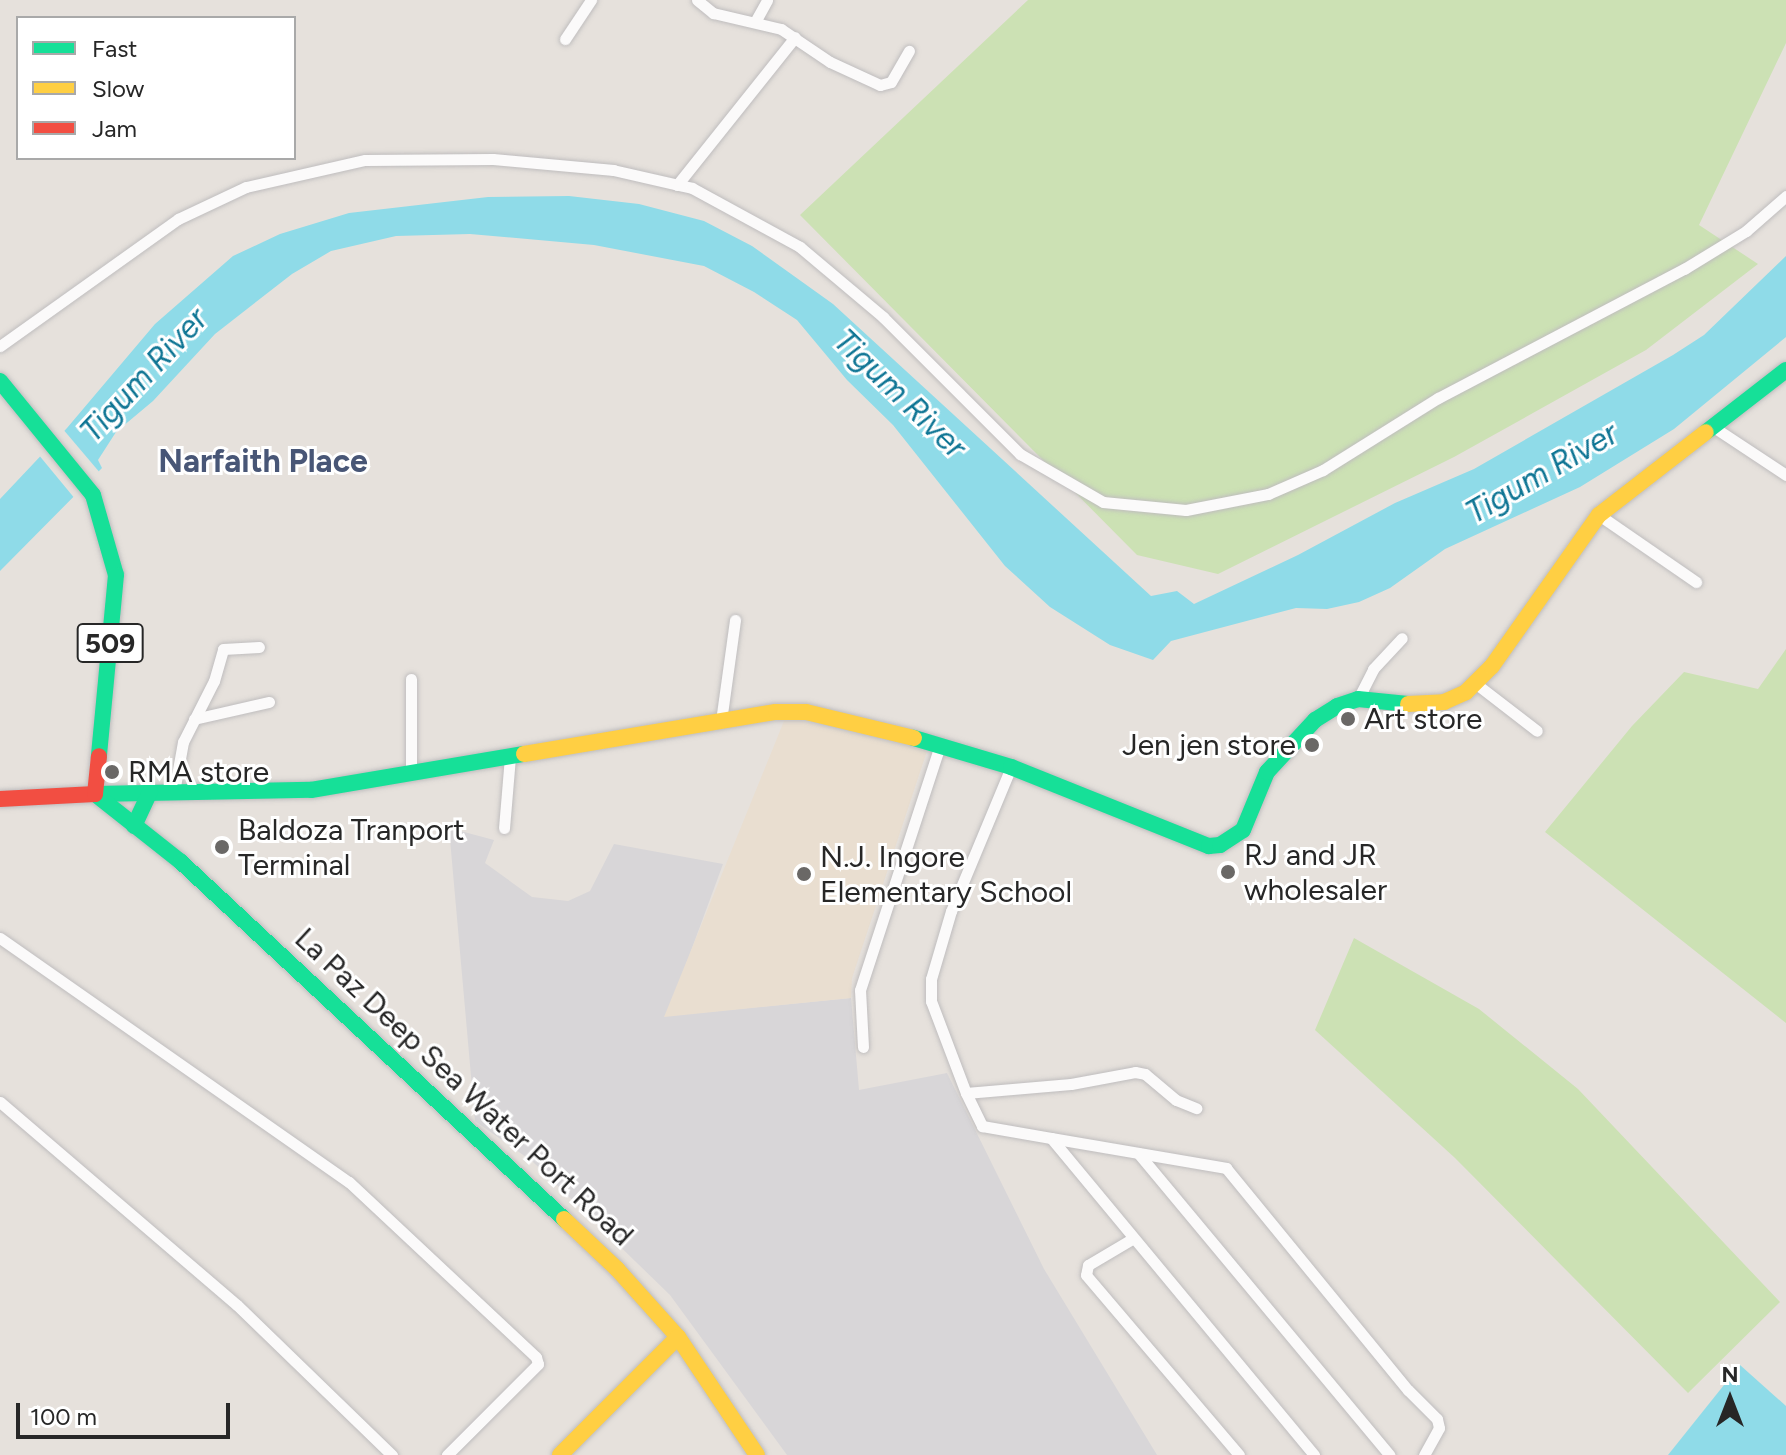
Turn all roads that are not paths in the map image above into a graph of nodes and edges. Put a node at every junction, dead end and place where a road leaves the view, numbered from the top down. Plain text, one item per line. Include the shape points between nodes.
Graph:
1 (591, 0) edge
2 (697, 0) edge
3 (767, 0) edge
4 (755, 22) junction
5 (795, 37) junction
6 (565, 39) dead end
7 (909, 51) dead end
8 (677, 185) junction
9 (1786, 196) edge
10 (0, 346) edge
11 (1786, 370) edge
12 (0, 381) edge
13 (1715, 428) junction
14 (1786, 475) edge
15 (1599, 515) junction
16 (1696, 582) dead end
17 (735, 620) dead end
18 (1402, 638) dead end
19 (259, 647) dead end
20 (411, 679) dead end
21 (1475, 683) junction
22 (1358, 699) junction
23 (269, 702) dead end
24 (194, 719) junction
25 (721, 721) junction
26 (1537, 731) dead end
27 (940, 745) junction
28 (510, 757) junction
29 (1011, 767) junction
30 (411, 774) junction
31 (150, 792) junction
32 (174, 792) junction
33 (95, 794) junction
34 (0, 799) edge
35 (134, 826) junction
36 (504, 828) dead end
37 (0, 938) edge
38 (863, 1047) dead end
39 (966, 1093) junction
40 (0, 1102) edge
41 (1196, 1108) dead end
42 (1051, 1138) junction
43 (1138, 1153) junction
44 (1132, 1239) junction
45 (678, 1337) junction
46 (392, 1455) edge
47 (447, 1455) edge
48 (560, 1455) edge
49 (757, 1455) edge
50 (1239, 1455) edge
51 (1314, 1455) edge
52 (1390, 1455) edge
53 (1424, 1455) edge

1 - 6 street
2 - 4 street via 713,13
3 - 4 street
4 - 5 street
5 - 7 street via 830,62 880,85 891,82
5 - 8 street
8 - 9 street via 692,188 800,247 883,317 1020,454 1103,502 1186,510 1268,494 1323,470 1438,398 1684,269 1746,231
8 - 10 street via 613,170 493,159 365,160 246,187 178,219
11 - 13 street
12 - 33 street, 509 via 93,495 116,575
13 - 14 street
13 - 15 street
15 - 16 street
15 - 21 street
17 - 25 street
18 - 22 street via 1373,669
19 - 24 street via 223,649
20 - 30 street
21 - 22 street via 1444,702
21 - 26 street
22 - 29 street via 1315,720 1267,772 1243,830 1220,845 1175,835
23 - 24 street
24 - 32 street via 183,742
25 - 27 street via 806,712
25 - 28 street
27 - 29 street
27 - 38 street via 860,990
28 - 30 street
28 - 36 street
29 - 39 street via 951,911 931,979 931,1001
30 - 32 street via 286,793
31 - 32 street
31 - 33 street
31 - 35 street
33 - 34 street
33 - 35 street, La Paz Deep Sea Water Port Road
35 - 45 street, La Paz Deep Sea Water Port Road via 264,938 617,1269
37 - 47 street via 349,1182 536,1357 538,1364
39 - 41 street via 1071,1084 1135,1072
39 - 42 street via 982,1126
40 - 46 street via 237,1305
42 - 43 street
42 - 44 street
43 - 52 street
43 - 53 street via 1226,1168 1437,1419 1439,1428
44 - 50 street via 1088,1265 1086,1275
44 - 51 street
45 - 48 street
45 - 49 street, La Paz Deep Sea Water Port Road

